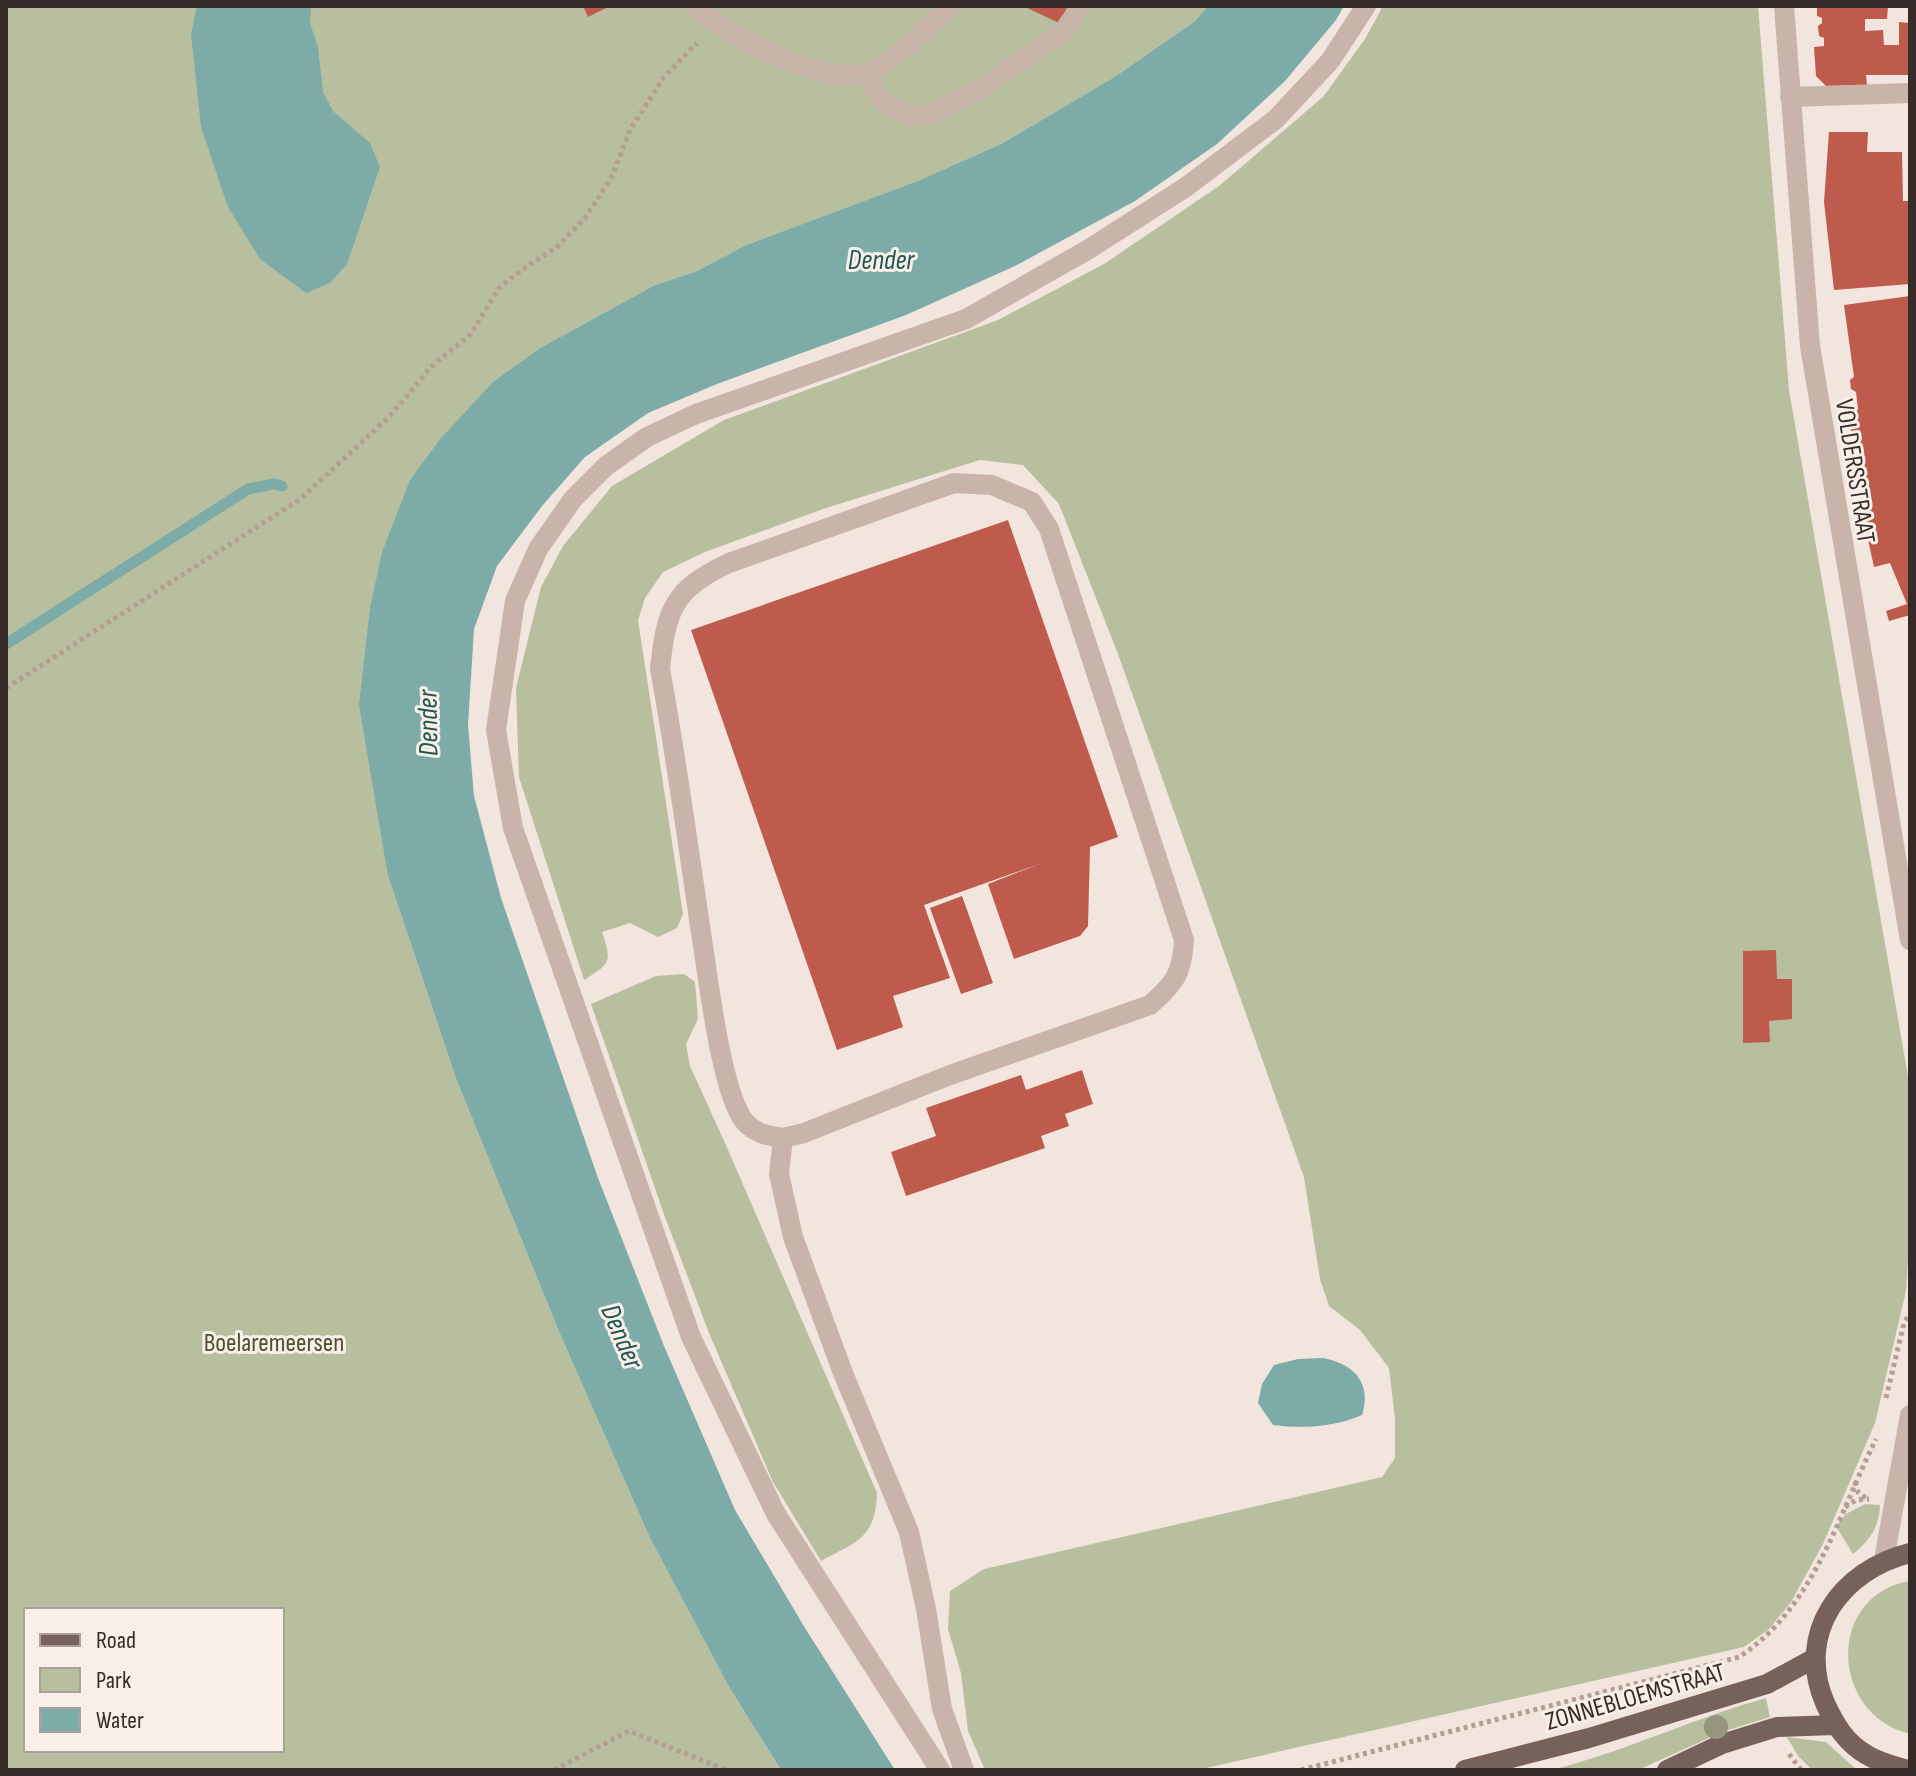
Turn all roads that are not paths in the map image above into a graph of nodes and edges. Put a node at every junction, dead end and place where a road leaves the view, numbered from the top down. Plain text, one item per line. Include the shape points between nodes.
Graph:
1 (696, 6) edge
2 (950, 6) edge
3 (1081, 6) edge
4 (1366, 6) edge
5 (1784, 6) edge
6 (863, 74) junction
7 (1910, 93) edge
8 (1790, 97) junction
9 (1910, 940) edge
10 (783, 1138) junction
11 (1910, 1415) edge
12 (1910, 1553) edge
13 (1884, 1560) junction
14 (1815, 1658) junction
15 (1835, 1725) junction
16 (1885, 1767) edge
17 (940, 1770) edge
18 (964, 1770) edge
19 (1465, 1770) edge
20 (1667, 1770) edge
21 (1908, 1770) edge

1 - 6 street via 761,49 804,66
2 - 6 street via 885,62
3 - 6 street via 1063,32 983,87 934,113 910,116 885,103
4 - 17 street via 1330,61 1276,119 1186,187 1089,249 966,319 696,414 626,451 573,499 538,549 515,601 496,730 513,828 691,1337 776,1514
5 - 8 street, VOLDERSSTRAAT
7 - 8 street
8 - 9 street, VOLDERSSTRAAT via 1810,346
10 - 10 street via 1150,1005 1170,987 1182,966 1184,940 1049,529 1032,502 992,485 954,483 729,563 701,576 679,595 667,620 660,669 726,1074 745,1122 762,1135
10 - 18 street via 779,1174 793,1237 909,1532 942,1709
11 - 13 street
12 - 13 main road
13 - 14 main road via 1837,1596 1821,1626
14 - 15 main road via 1818,1686
14 - 19 main road, ZONNEBLOEMSTRAAT via 1767,1684
15 - 16 main road
15 - 20 main road via 1777,1727 1722,1744
16 - 21 main road

